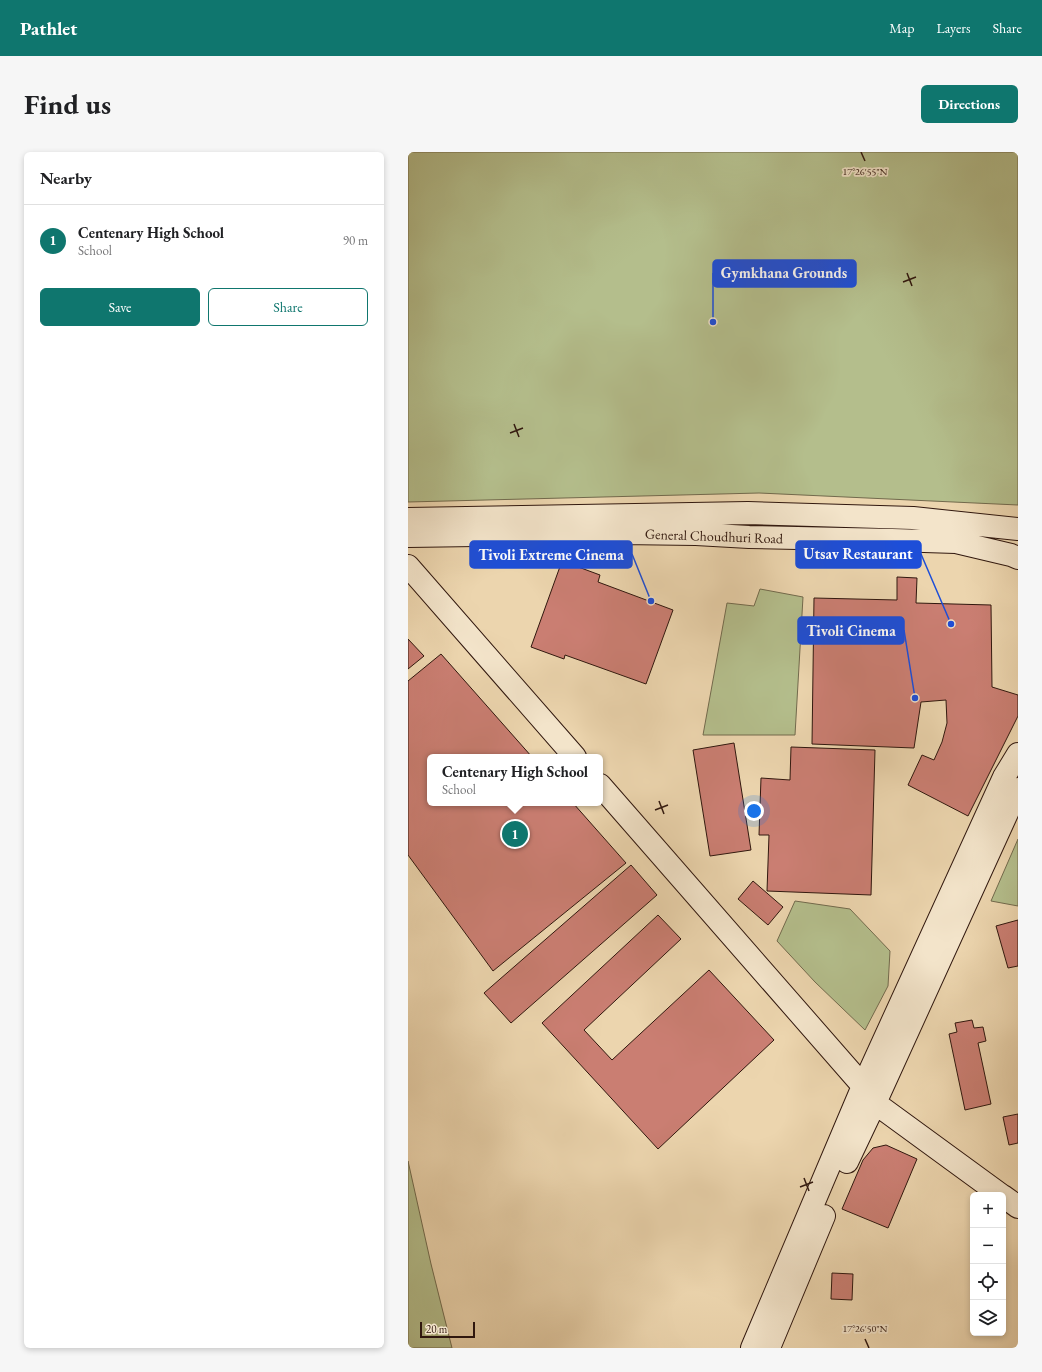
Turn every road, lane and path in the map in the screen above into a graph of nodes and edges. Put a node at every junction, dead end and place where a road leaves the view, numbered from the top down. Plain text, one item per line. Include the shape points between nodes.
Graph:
1 (408, 519) edge
2 (1018, 529) edge
3 (408, 536) edge
4 (1018, 558) edge
5 (408, 566) edge
6 (572, 754) edge
7 (1018, 754) edge
8 (603, 789) edge
9 (1018, 789) edge
10 (869, 1094) junction
11 (997, 1192) edge
12 (1006, 1199) edge
13 (1018, 1207) edge
14 (752, 1348) edge
15 (769, 1348) edge

1 - 2 main road, General Choudhuri Road via 748,513 913,518
3 - 4 main road, General Choudhuri Road via 621,533 956,542
5 - 6 main road
7 - 10 main road via 1004,777
8 - 10 main road
9 - 10 main road
10 - 11 main road
10 - 14 main road
10 - 15 main road via 850,1153
12 - 13 main road

